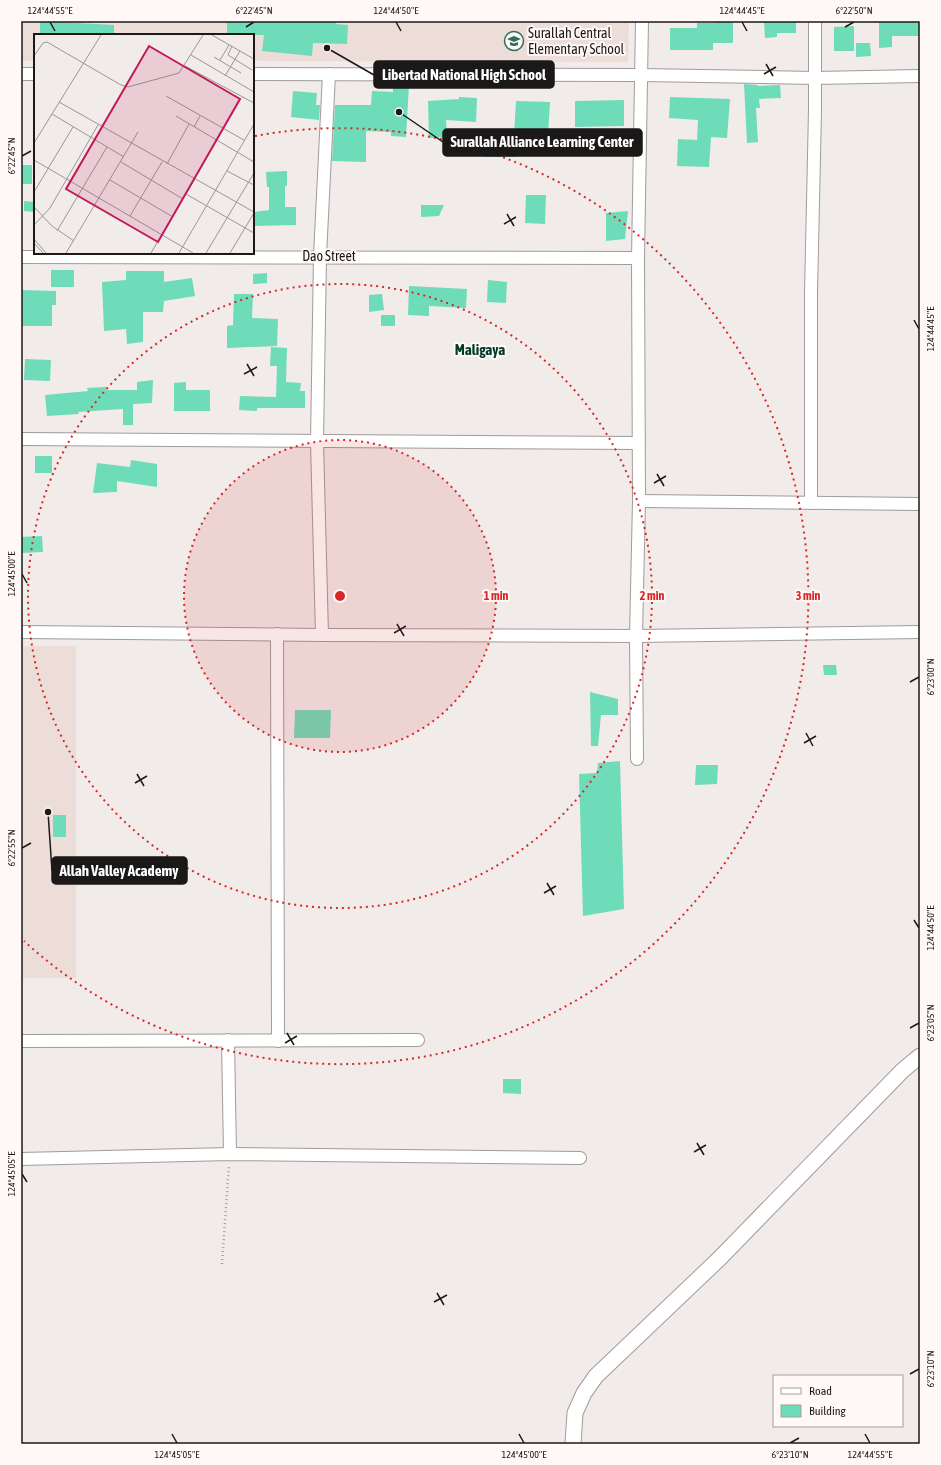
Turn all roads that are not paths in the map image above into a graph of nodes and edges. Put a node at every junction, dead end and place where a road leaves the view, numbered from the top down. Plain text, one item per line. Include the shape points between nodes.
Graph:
1 (642, 21) edge
2 (815, 21) edge
3 (21, 74) edge
4 (34, 74) edge
5 (254, 74) edge
6 (329, 74) junction
7 (641, 75) junction
8 (920, 76) edge
9 (816, 78) junction
10 (320, 256) junction
11 (21, 257) edge
12 (638, 258) junction
13 (21, 439) edge
14 (317, 442) junction
15 (638, 443) junction
16 (639, 501) junction
17 (811, 503) junction
18 (920, 504) edge
19 (21, 632) edge
20 (920, 632) edge
21 (277, 634) junction
22 (322, 635) junction
23 (636, 636) junction
24 (637, 759) dead end
25 (228, 1040) junction
26 (418, 1040) dead end
27 (21, 1041) edge
28 (278, 1041) junction
29 (920, 1056) edge
30 (230, 1154) junction
31 (580, 1158) dead end
32 (21, 1159) edge
33 (573, 1444) edge

1 - 7 street
2 - 9 street
3 - 4 street
5 - 6 street
6 - 7 street
6 - 10 street
7 - 9 street
7 - 12 street
8 - 9 street
9 - 17 street via 811,294
10 - 11 street, Dao Street
10 - 12 street, Dao Street
10 - 14 street
12 - 15 street
13 - 14 street
14 - 15 street
14 - 22 street
15 - 16 street
16 - 17 street
16 - 23 street
17 - 18 street
19 - 21 street
20 - 23 street
21 - 22 street
21 - 28 street
22 - 23 street
23 - 24 street
25 - 27 street
25 - 28 street
25 - 30 street
26 - 28 street
29 - 33 street via 719,1259 596,1376 584,1392 575,1413
30 - 31 street
30 - 32 street

